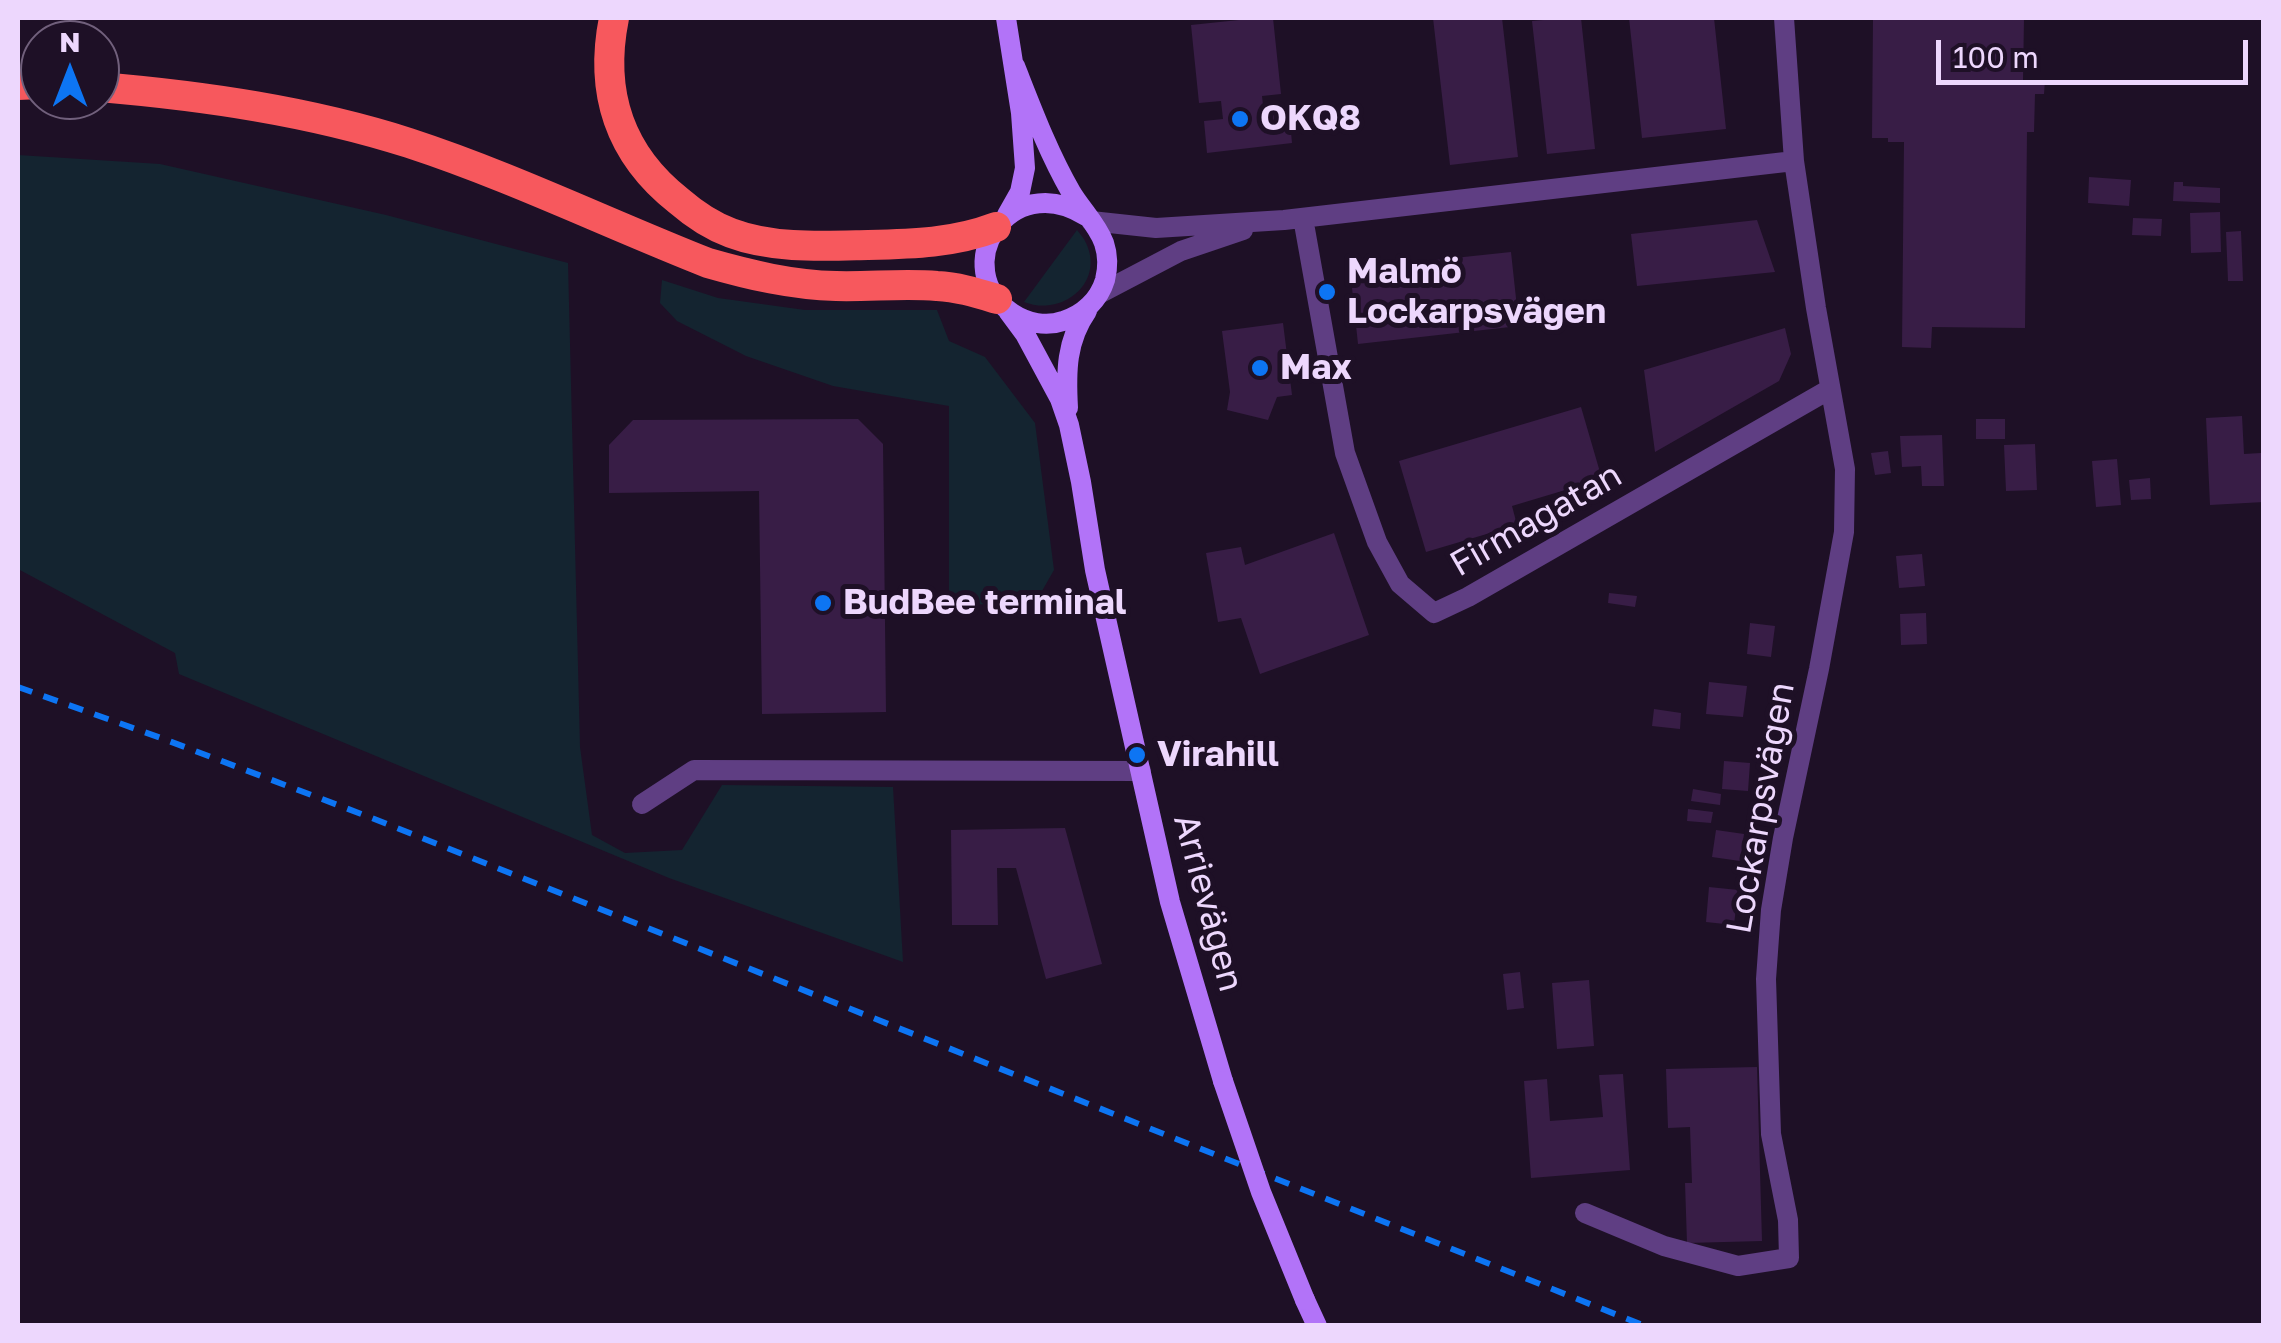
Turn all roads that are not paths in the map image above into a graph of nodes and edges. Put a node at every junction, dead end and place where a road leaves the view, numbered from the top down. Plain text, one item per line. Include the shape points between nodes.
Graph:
1 (614, 18) edge
2 (1006, 18) edge
3 (1784, 18) edge
4 (1015, 66) junction
5 (120, 88) edge
6 (1794, 161) junction
7 (1088, 218) junction
8 (1293, 219) junction
9 (1002, 221) junction
10 (1096, 299) junction
11 (1002, 305) junction
12 (1830, 389) junction
13 (1069, 424) junction
14 (1141, 771) junction
15 (642, 804) dead end
16 (1586, 1213) dead end
17 (1317, 1326) edge

1 - 9 highway via 610,84 622,134 652,178 709,223 773,243 832,245 963,238
2 - 4 main road
3 - 6 street, Lockarpsvägen
4 - 7 main road via 1044,140
4 - 9 main road via 1024,168 1020,192
5 - 11 highway via 223,100 408,143 742,273 833,286 932,285
6 - 8 street
6 - 12 street, Lockarpsvägen
7 - 8 street via 1156,228
7 - 9 main road via 1072,207 1038,202
7 - 10 main road via 1108,264
8 - 10 street via 1181,251
8 - 12 street, Firmagatan via 1345,453 1400,584 1434,613
9 - 11 main road via 985,256 989,286
10 - 11 main road via 1080,314 1052,324 1021,319
10 - 13 main road, Arrievägen via 1070,344
11 - 13 main road, Arrievägen
12 - 16 street, Lockarpsvägen via 1845,470 1844,532 1784,838 1766,979 1771,1134 1789,1258 1738,1266 1664,1246
13 - 14 main road, Arrievägen
14 - 15 street via 694,770
14 - 17 main road, Arrievägen, bridge via 1170,902 1222,1080

